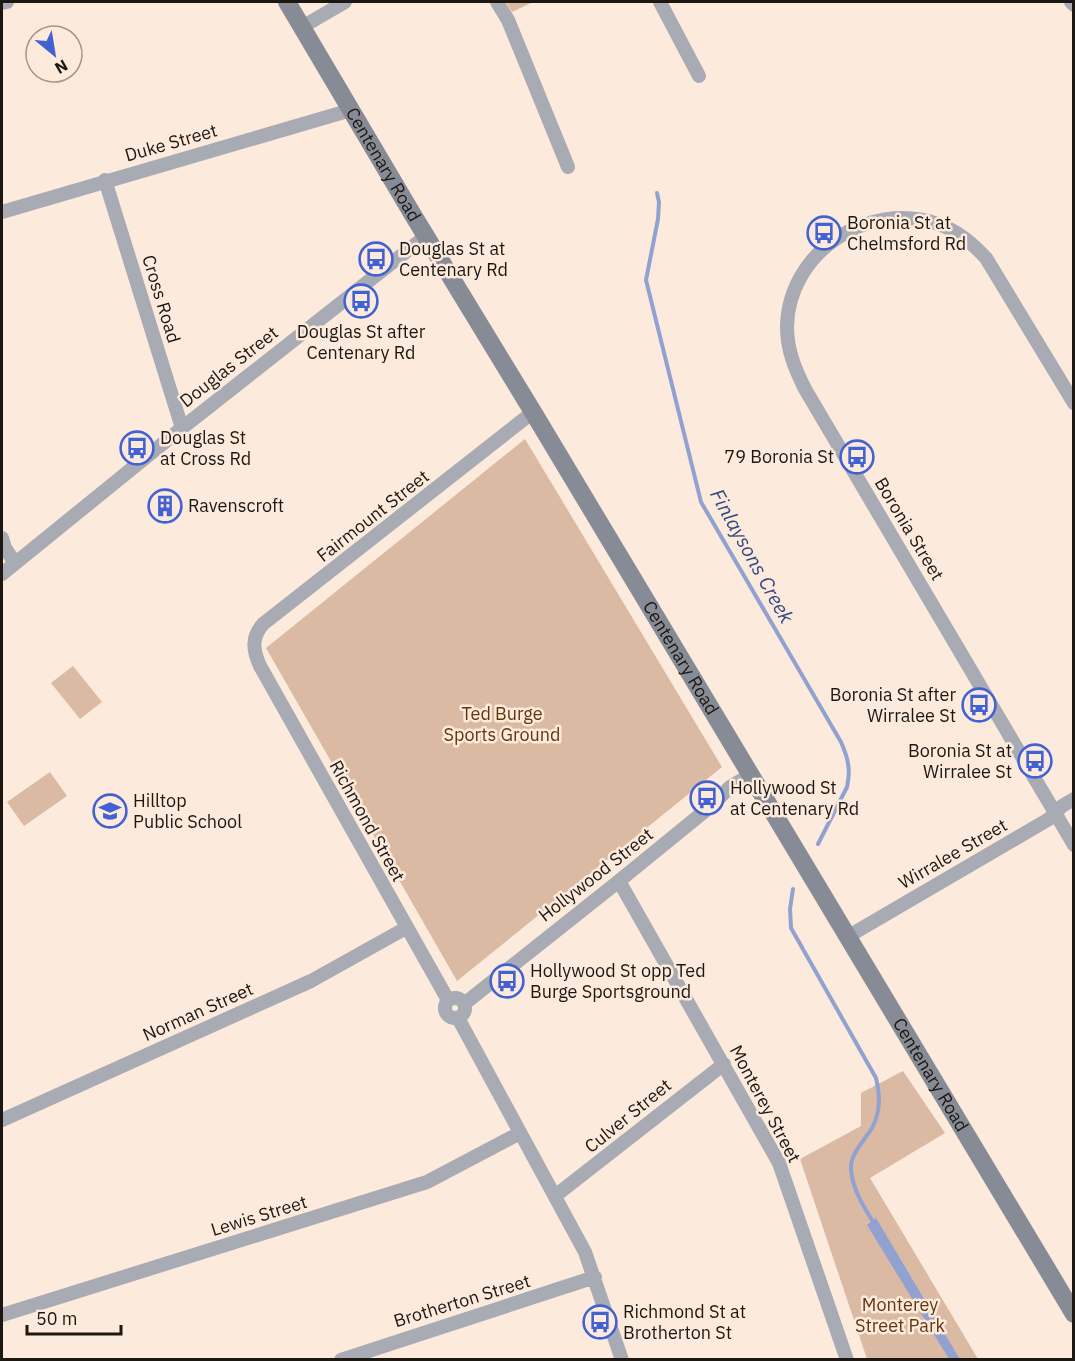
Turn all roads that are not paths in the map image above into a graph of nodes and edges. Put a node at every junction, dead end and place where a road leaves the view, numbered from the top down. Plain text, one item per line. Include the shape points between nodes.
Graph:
1 (7, 2) edge
2 (286, 2) edge
3 (345, 2) edge
4 (497, 2) edge
5 (660, 2) edge
6 (1071, 2) edge
7 (2, 3) edge
8 (1074, 5) edge
9 (302, 27) junction
10 (699, 76) dead end
11 (351, 110) junction
12 (568, 166) dead end
13 (105, 180) junction
14 (2, 212) edge
15 (426, 236) junction
16 (1074, 403) edge
17 (533, 412) junction
18 (182, 428) junction
19 (2, 538) edge
20 (15, 563) junction
21 (2, 574) edge
22 (257, 658) joint
23 (750, 775) junction
24 (1074, 799) edge
25 (1055, 813) junction
26 (1074, 845) edge
27 (619, 881) junction
28 (406, 928) junction
29 (847, 937) junction
30 (448, 1000) junction
31 (464, 1004) junction
32 (458, 1018) junction
33 (724, 1065) junction
34 (2, 1120) edge
35 (520, 1133) junction
36 (555, 1196) junction
37 (594, 1277) junction
38 (1074, 1314) edge
39 (2, 1315) edge
40 (341, 1359) edge
41 (622, 1359) edge
42 (847, 1359) edge

1 - 7 street
2 - 9 main road, Centenary Road
3 - 9 street
4 - 12 street
5 - 10 street
6 - 8 street
9 - 11 main road, Centenary Road
11 - 13 street, Duke Street
11 - 15 main road, Centenary Road
13 - 14 street, Duke Street
13 - 18 street, Cross Road
15 - 17 main road, Centenary Road
15 - 18 street, Douglas Street
16 - 25 street, Boronia Street via 996,271 967,239 937,224 913,219 878,220 846,232 817,254 794,292 788,327 789,349 796,370
17 - 22 street, Fairmount Street via 263,624 253,645
17 - 23 main road, Centenary Road
18 - 20 street, Douglas Street
19 - 20 street
20 - 21 street, Douglas Street
22 - 28 street, Richmond Street
23 - 27 street, Hollywood Street via 730,787
23 - 29 main road, Centenary Road
24 - 25 street, Wirralee Street
25 - 26 street, Boronia Street
25 - 29 street, Wirralee Street
27 - 31 street, Hollywood Street
27 - 33 street, Monterey Street
28 - 30 street, Richmond Street
28 - 34 street, Norman Street via 310,981
29 - 38 main road, Centenary Road
30 - 31 street via 457,998
30 - 32 street via 445,1013 449,1018
31 - 32 street via 464,1012
32 - 35 street
33 - 36 street, Culver Street
33 - 42 street, Monterey Street via 779,1163
35 - 36 street
35 - 39 street, Lewis Street via 427,1182
36 - 37 street
37 - 40 street, Brotherton Street
37 - 41 street

